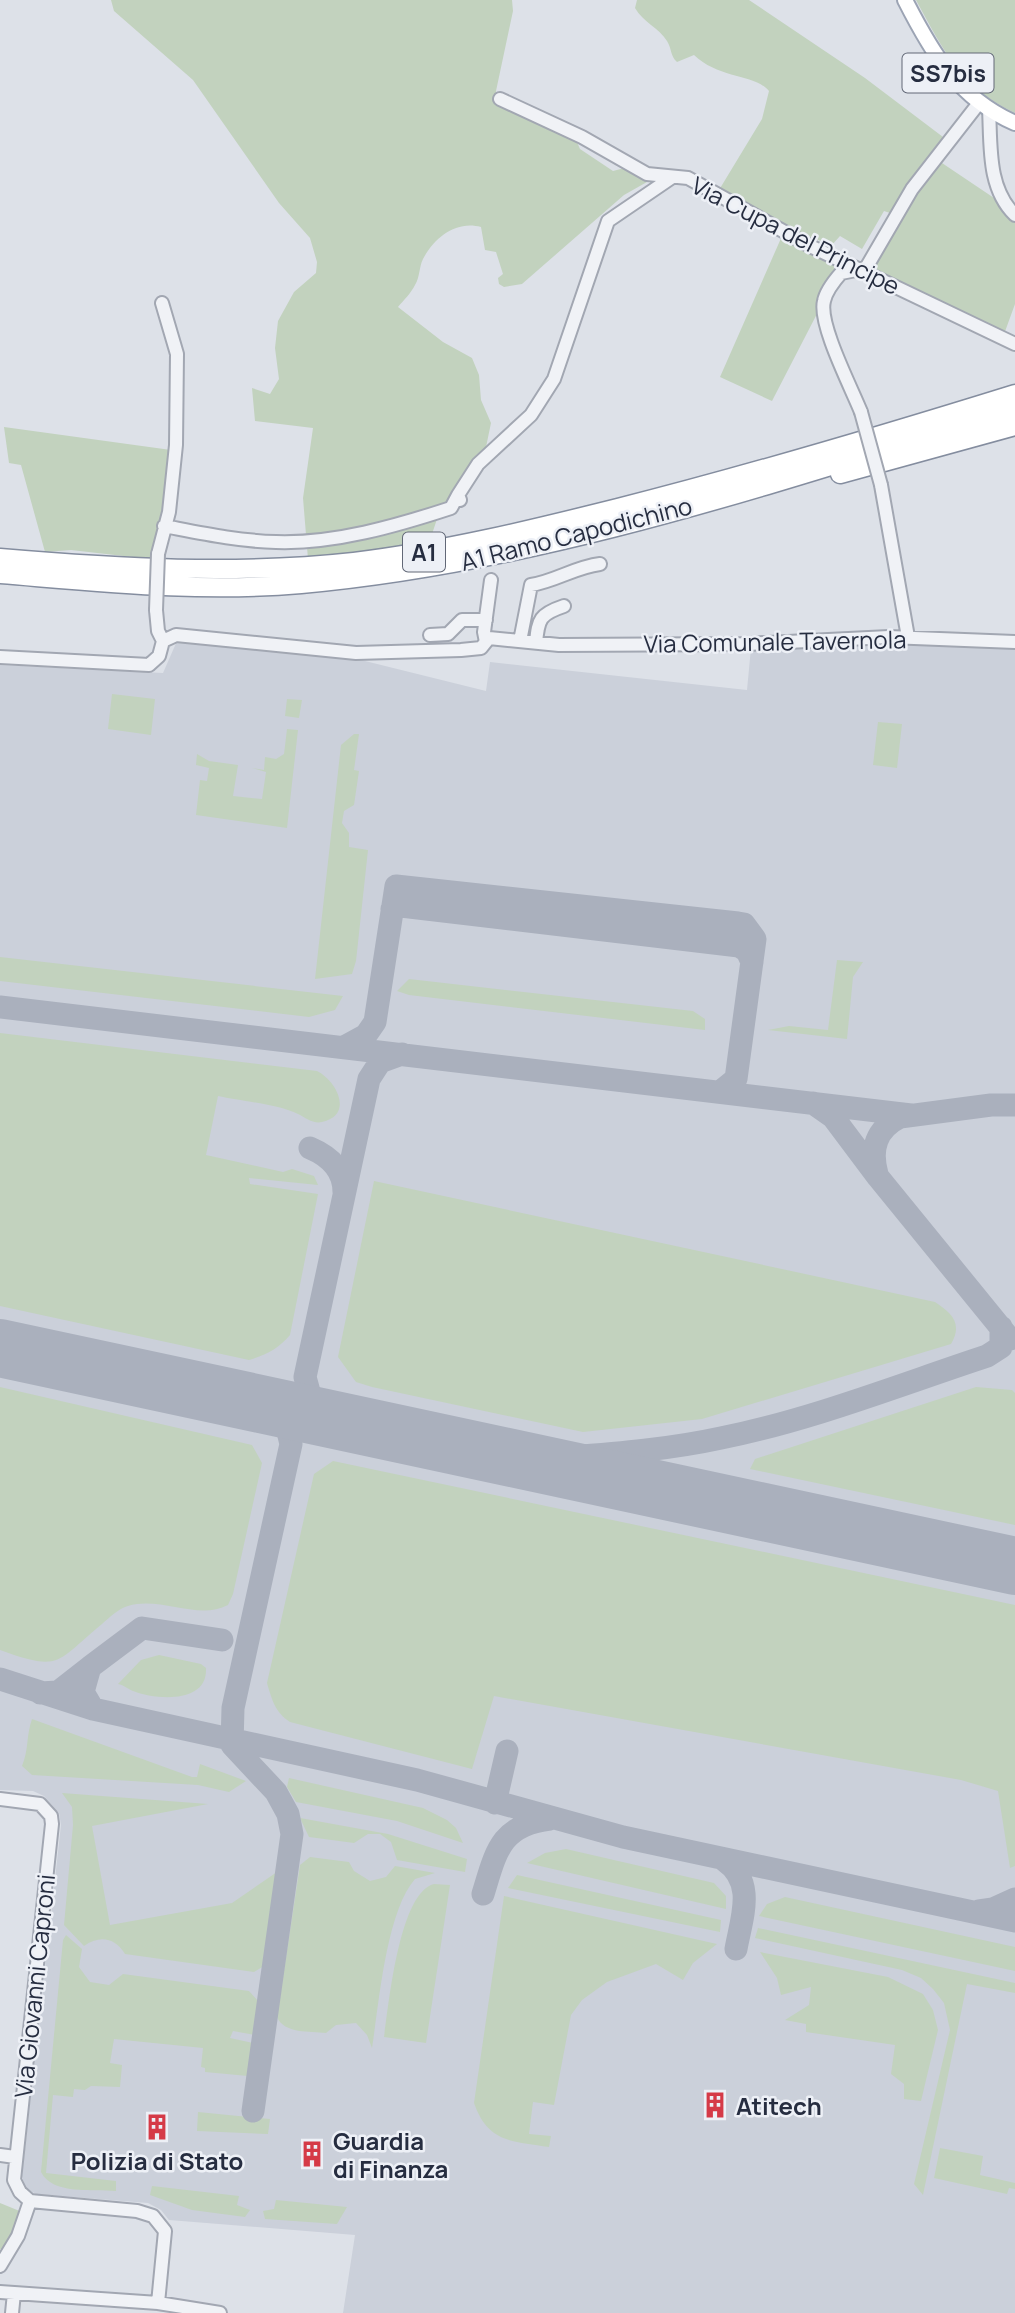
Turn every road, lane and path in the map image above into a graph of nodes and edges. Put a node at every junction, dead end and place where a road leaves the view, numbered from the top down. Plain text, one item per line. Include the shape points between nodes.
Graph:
1 (905, 0) edge
2 (500, 99) dead end
3 (984, 106) junction
4 (1015, 123) edge
5 (671, 178) junction
6 (1015, 215) edge
7 (863, 271) junction
8 (162, 303) dead end
9 (1015, 344) edge
10 (1015, 382) edge
11 (1015, 394) edge
12 (1015, 409) edge
13 (1015, 426) edge
14 (827, 453) junction
15 (781, 481) junction
16 (164, 526) junction
17 (600, 564) dead end
18 (2, 570) edge
19 (491, 580) dead end
20 (564, 606) dead end
21 (486, 620) junction
22 (430, 635) dead end
23 (908, 637) junction
24 (163, 641) junction
25 (520, 641) junction
26 (486, 642) junction
27 (536, 642) junction
28 (1015, 642) edge
29 (0, 657) edge
30 (0, 1799) edge
31 (0, 2155) edge
32 (15, 2157) junction
33 (30, 2201) junction
34 (0, 2266) edge
35 (0, 2292) edge
36 (14, 2293) junction
37 (151, 2310) edge
38 (12, 2313) edge
39 (220, 2313) edge

1 - 3 main road, SS7bis via 940,65
2 - 5 street, Via Cupa del Principe via 582,136 648,174
3 - 4 main road, SS7bis
3 - 6 street via 994,179
3 - 7 street via 912,189
5 - 7 street, Via Cupa del Principe via 688,178
5 - 16 street via 608,221 554,379 531,415 478,464 451,508 399,525 303,541 220,537
7 - 9 street, Via Cupa del Principe
7 - 23 street, bridge via 841,273 823,309 837,358 861,412 881,485
8 - 16 street via 177,354 176,445
10 - 14 highway via 912,416
11 - 14 highway, A1 Ramo Capodichino / A1
12 - 15 highway, A1 Ramo Capodichino / A1
13 - 15 highway via 855,470
14 - 18 highway, A1 Ramo Capodichino / A1 via 457,547 353,562 290,567
15 - 18 highway, A1 Ramo Capodichino / A1 via 550,542 412,571 299,584 201,587
16 - 24 street, bridge via 156,610
17 - 25 street via 531,585
19 - 21 street
20 - 27 street via 545,612 537,622
21 - 22 street via 462,620 448,634
21 - 26 street
23 - 27 street, Via Comunale Tavernola via 746,644
23 - 28 street, Via Comunale Tavernola
24 - 26 street, Via Comunale Tavernola via 176,635 356,653 461,650 481,648
24 - 29 street via 159,656 149,665
25 - 26 street, Via Comunale Tavernola via 489,638
25 - 27 street, Via Comunale Tavernola
30 - 32 street, Via Giovanni Caproni via 40,1804 52,1824
31 - 32 street
32 - 33 street, Via Giovanni Caproni via 14,2180
33 - 34 street via 18,2236
33 - 37 street via 153,2216 165,2231
35 - 36 street
36 - 37 street
36 - 38 street
37 - 39 street

